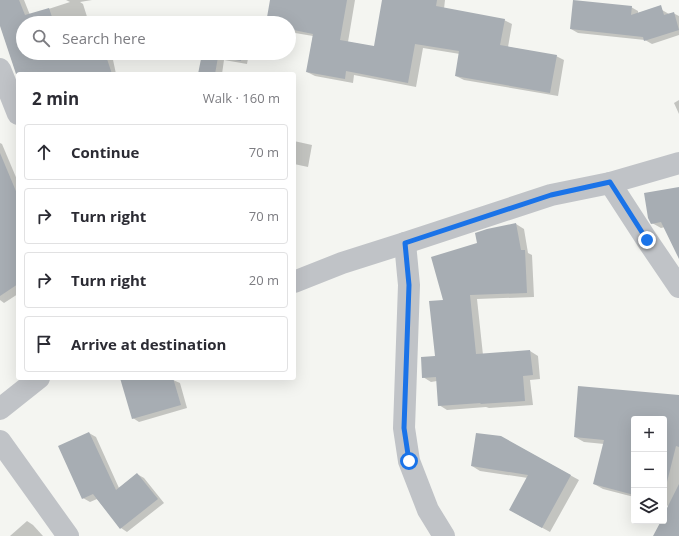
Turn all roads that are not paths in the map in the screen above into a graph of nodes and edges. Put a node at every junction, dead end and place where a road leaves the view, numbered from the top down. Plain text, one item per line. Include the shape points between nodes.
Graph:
1 (0, 69) edge
2 (16, 109) edge
3 (679, 163) edge
4 (610, 182) junction
5 (405, 243) junction
6 (296, 281) edge
7 (679, 287) edge
8 (36, 380) edge
9 (0, 408) edge
10 (0, 441) edge
11 (68, 536) edge
12 (444, 536) edge

1 - 2 street
3 - 4 street
4 - 5 street via 551,195
4 - 7 street
5 - 6 street
5 - 12 street via 409,285 404,428 409,461 428,510
8 - 9 street
10 - 11 street

